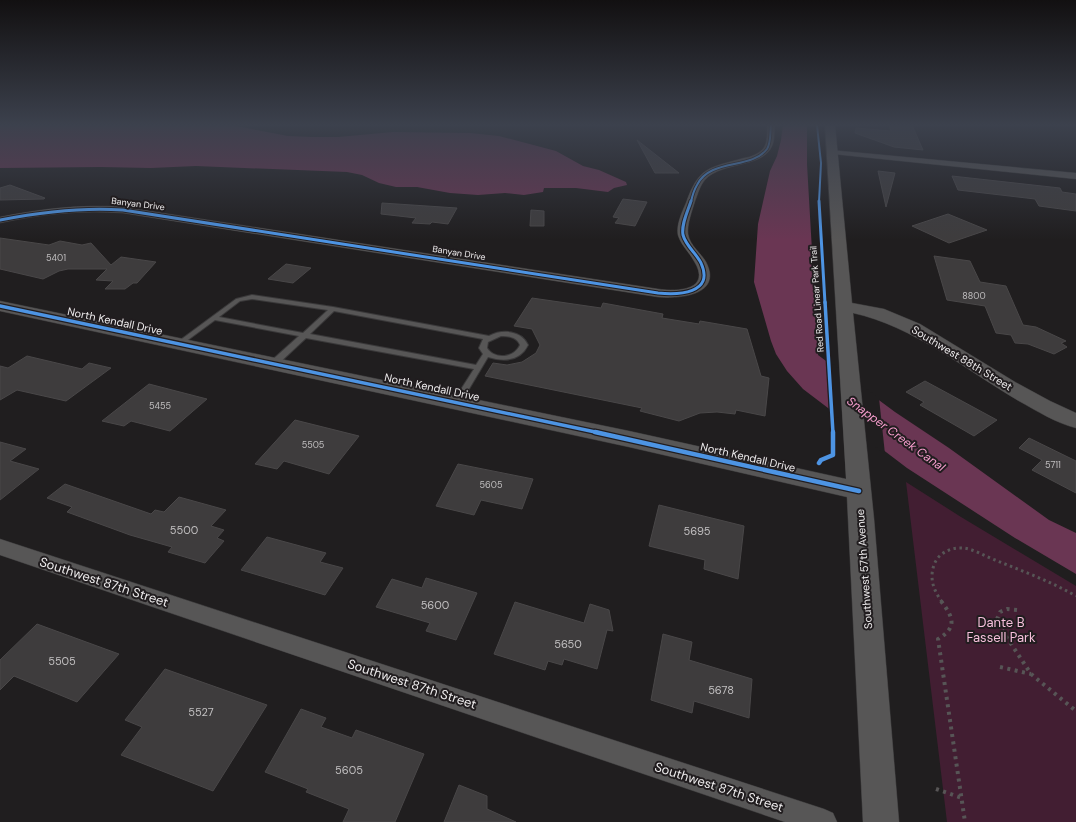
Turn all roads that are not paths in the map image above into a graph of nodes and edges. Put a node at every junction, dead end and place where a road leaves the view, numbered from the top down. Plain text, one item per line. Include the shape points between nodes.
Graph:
1 (732, 163) edge
2 (833, 163) edge
3 (947, 163) edge
4 (1076, 176) edge
5 (0, 220) edge
6 (0, 306) edge
7 (844, 306) junction
8 (333, 309) junction
9 (213, 318) junction
10 (305, 334) junction
11 (488, 338) junction
12 (178, 344) junction
13 (488, 354) junction
14 (273, 364) junction
15 (478, 368) junction
16 (457, 402) junction
17 (1076, 421) edge
18 (859, 491) junction
19 (0, 547) edge
20 (824, 822) edge
21 (881, 822) edge

1 - 5 street, Banyan Drive via 710,171 697,184 683,233 690,249 701,263 704,280 697,288 680,294 658,294 123,210 70,209
2 - 7 main road, Southwest 57th Avenue
3 - 4 street
6 - 12 main road, North Kendall Drive
7 - 17 main road, Southwest 88th Street via 878,313 914,328 1008,386
7 - 18 main road, Southwest 57th Avenue
8 - 9 lane via 252,297 238,300
8 - 10 lane
8 - 11 lane
9 - 10 lane
9 - 12 lane
10 - 14 lane
10 - 15 lane
11 - 13 lane via 483,344
11 - 13 lane via 508,334 520,338 524,345 520,353 507,358
12 - 14 main road, North Kendall Drive
13 - 15 lane
14 - 16 main road, North Kendall Drive
15 - 16 lane
16 - 18 main road, North Kendall Drive
18 - 21 main road, Southwest 57th Avenue
19 - 20 street, Southwest 87th Street

